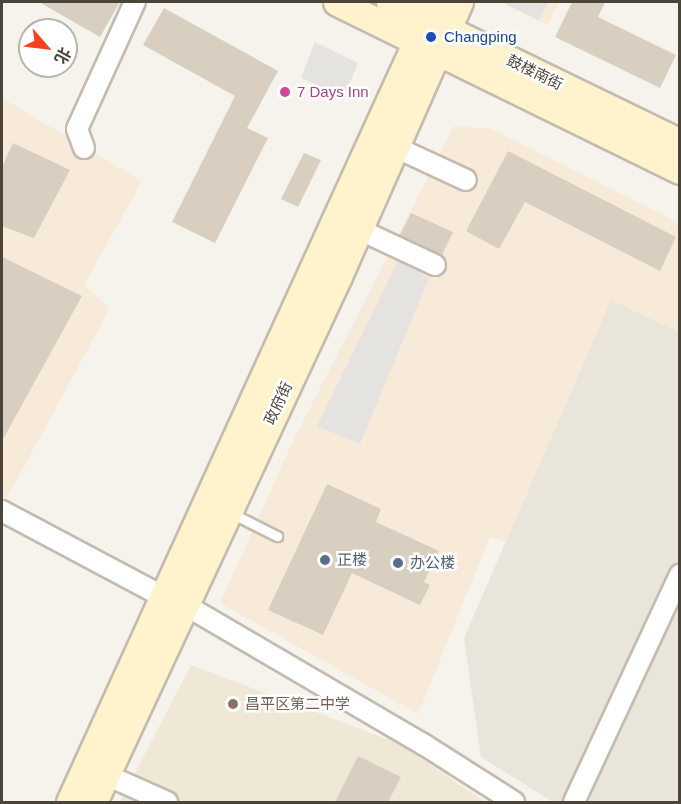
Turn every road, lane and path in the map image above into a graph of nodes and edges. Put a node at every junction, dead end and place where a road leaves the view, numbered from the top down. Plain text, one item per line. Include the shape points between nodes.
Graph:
1 (135, 2) edge
2 (337, 2) edge
3 (390, 2) edge
4 (459, 2) edge
5 (432, 30) edge
6 (678, 138) edge
7 (395, 147) junction
8 (84, 148) dead end
9 (680, 170) edge
10 (466, 180) dead end
11 (358, 229) junction
12 (435, 265) dead end
13 (2, 511) edge
14 (227, 511) junction
15 (277, 536) dead end
16 (680, 575) edge
17 (175, 601) junction
18 (106, 775) junction
19 (70, 802) edge
20 (93, 802) edge
21 (167, 802) edge
22 (514, 802) edge
23 (574, 802) edge

1 - 8 street via 77,129
2 - 5 main road, 鼓楼南街
3 - 5 main road, 鼓楼南街
4 - 5 main road, 政府街
5 - 6 main road, 鼓楼南街
5 - 7 main road, 政府街
5 - 9 main road, 鼓楼南街
5 - 17 main road, 政府街
7 - 10 street
7 - 11 main road, 政府街
11 - 12 street
11 - 14 main road, 政府街
13 - 17 street
14 - 15 lane
14 - 17 main road, 政府街
16 - 23 street
17 - 18 main road, 政府街
17 - 19 main road, 政府街
17 - 22 street via 423,744
18 - 20 main road, 政府街
18 - 21 street

